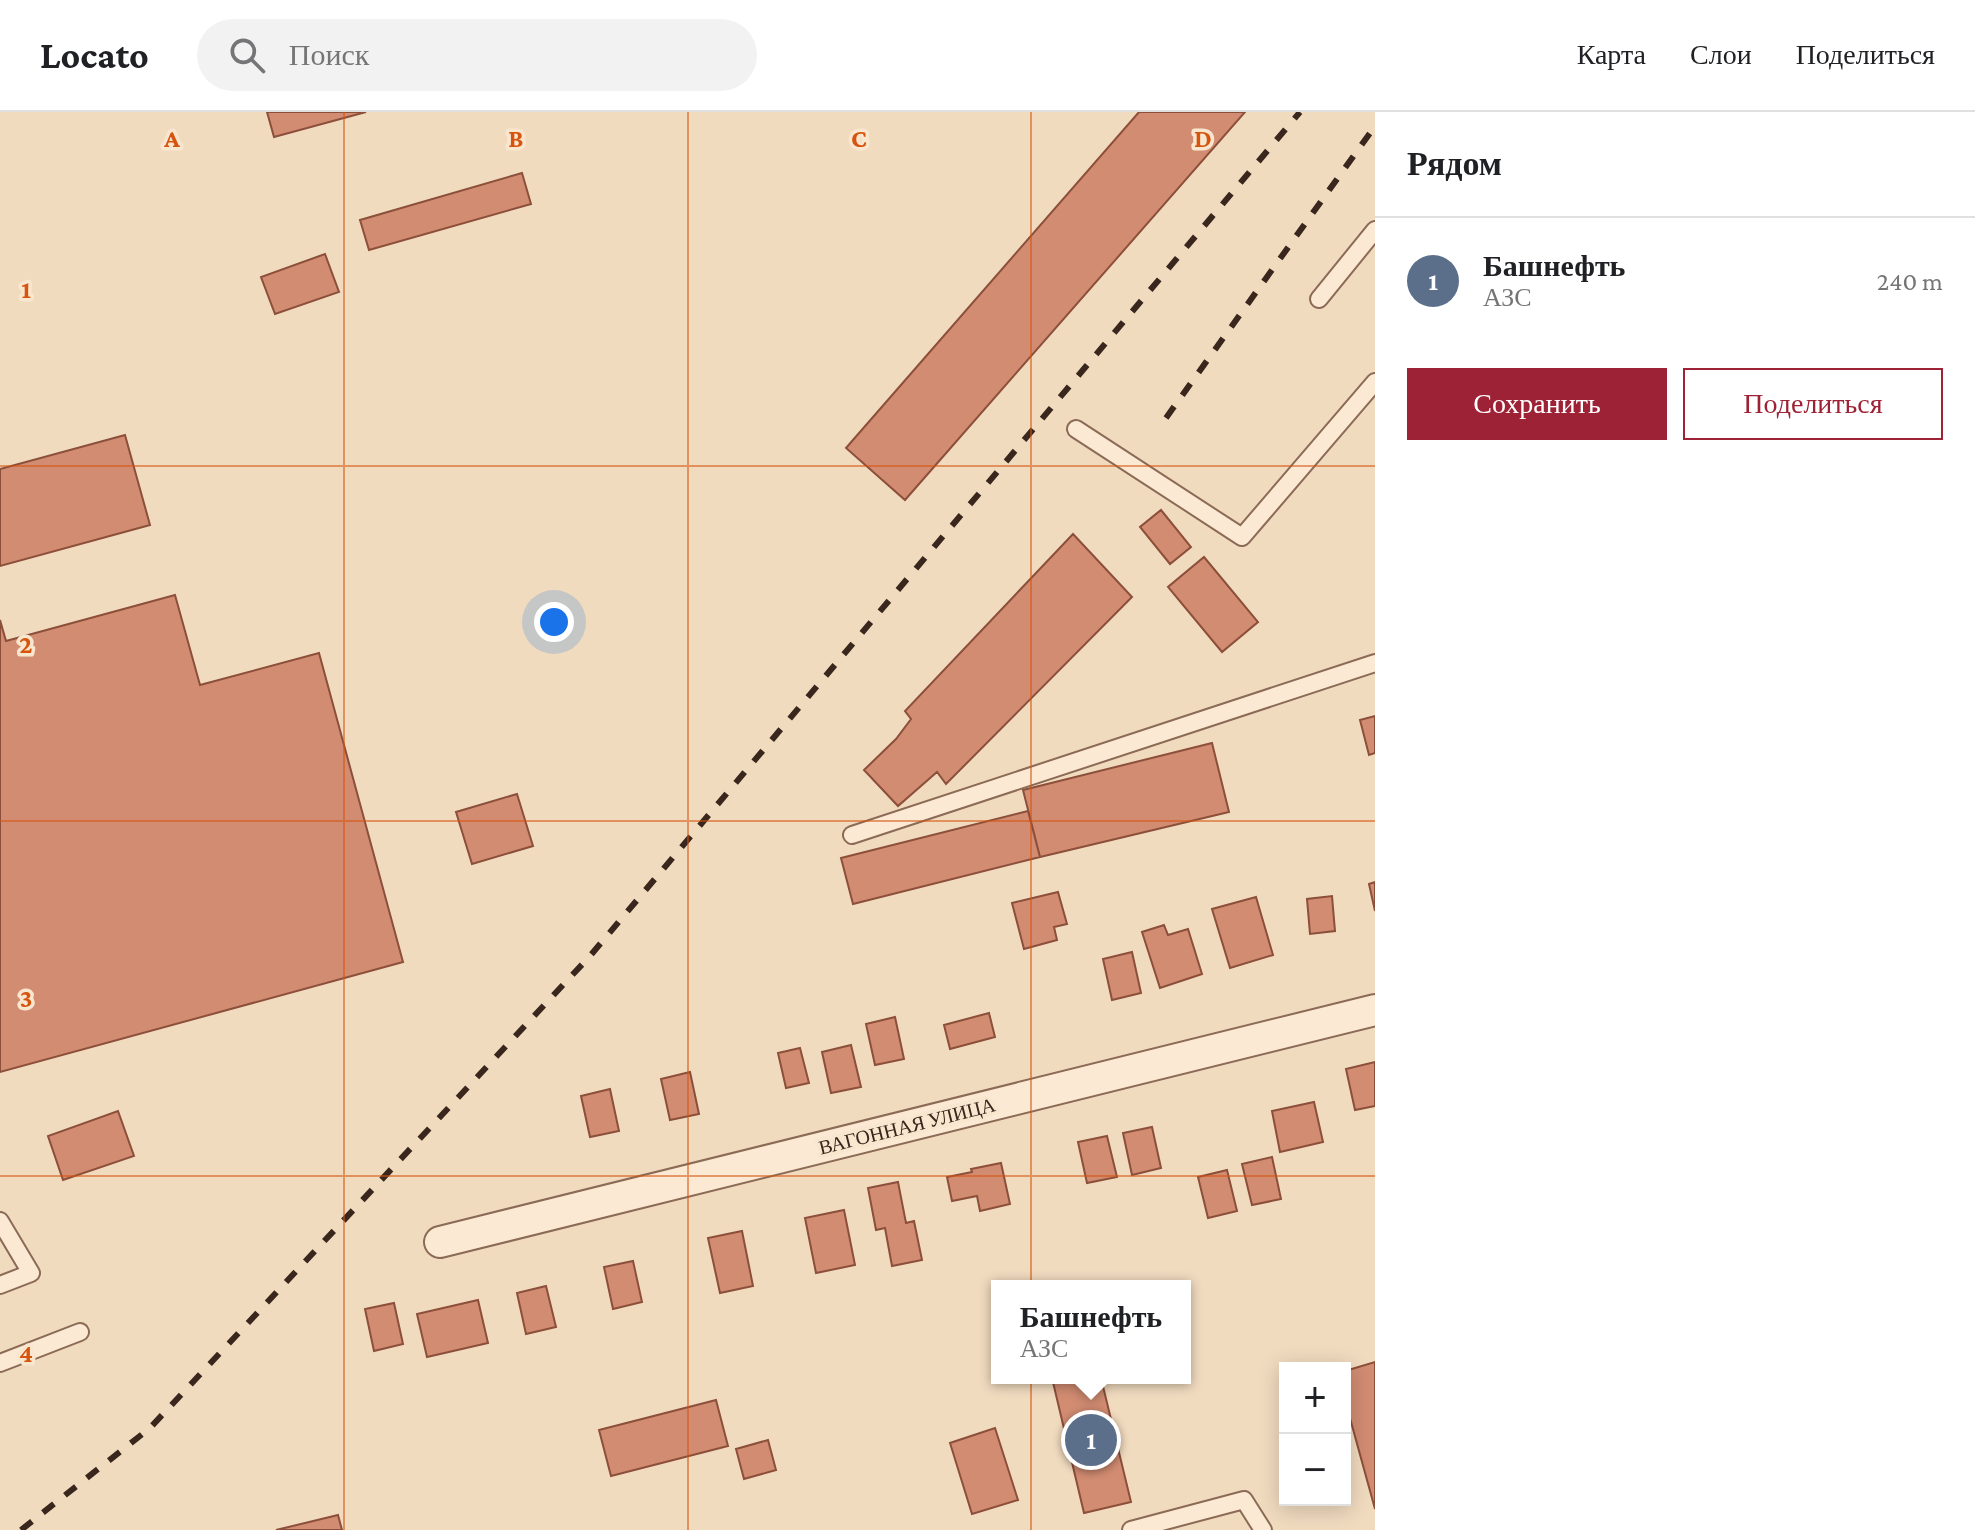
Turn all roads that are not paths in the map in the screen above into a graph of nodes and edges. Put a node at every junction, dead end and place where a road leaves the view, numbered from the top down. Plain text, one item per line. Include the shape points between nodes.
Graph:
1 (1375, 230) edge
2 (1319, 299) dead end
3 (1375, 382) edge
4 (1076, 429) dead end
5 (1375, 663) edge
6 (852, 835) dead end
7 (1375, 1010) edge
8 (0, 1221) edge
9 (440, 1242) dead end
10 (0, 1285) edge
11 (80, 1332) dead end
12 (0, 1363) edge
13 (1131, 1530) edge
14 (1263, 1530) edge

1 - 2 lane
3 - 4 lane via 1242,537
5 - 6 lane
7 - 9 street, ВАГОННАЯ УЛИЦА
8 - 10 lane via 31,1273
11 - 12 lane
13 - 14 lane via 1244,1500

